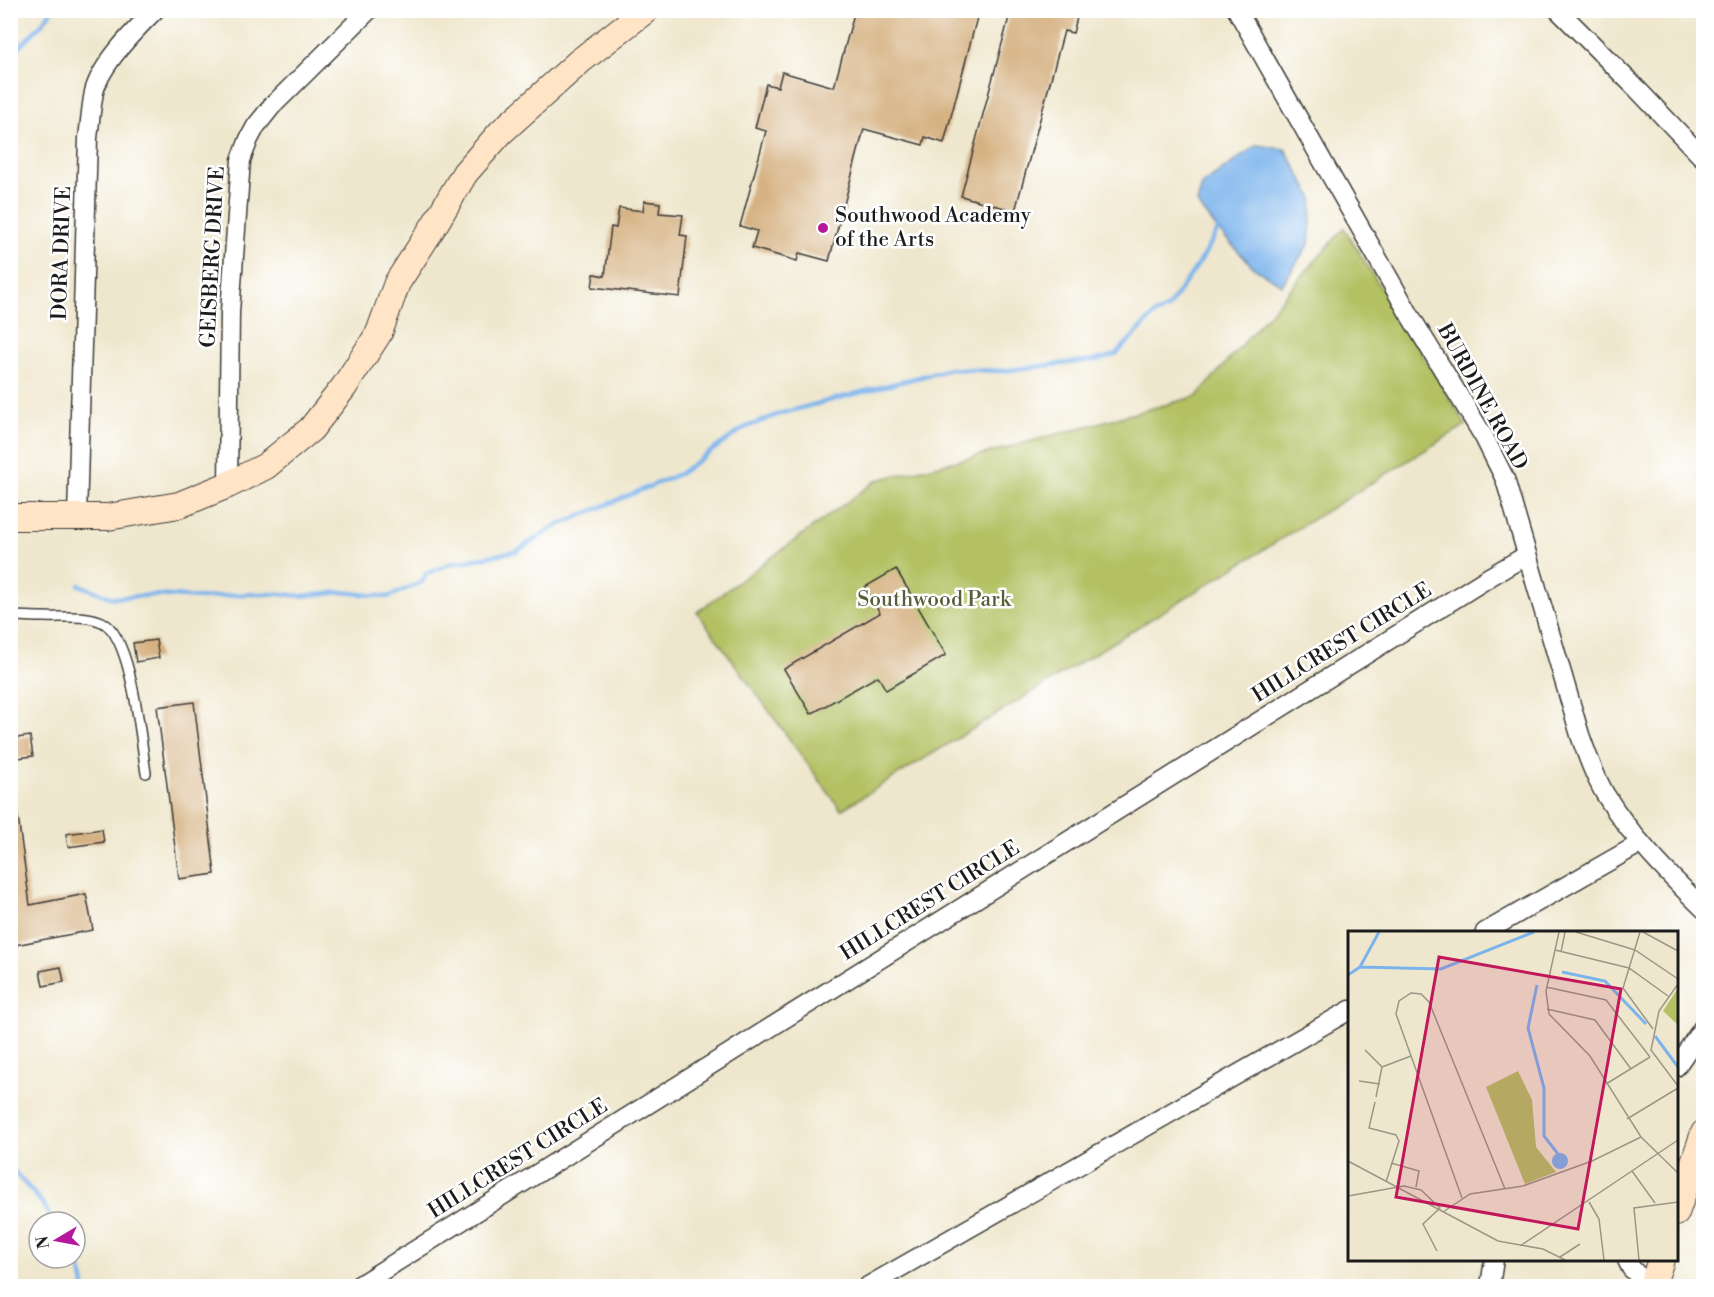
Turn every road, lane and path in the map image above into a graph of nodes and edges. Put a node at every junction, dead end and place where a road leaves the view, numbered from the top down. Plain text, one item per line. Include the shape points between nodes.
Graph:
1 (155, 10) edge
2 (369, 10) edge
3 (646, 10) edge
4 (1237, 10) edge
5 (1558, 10) edge
6 (1704, 159) edge
7 (228, 485) junction
8 (10, 517) edge
9 (77, 517) junction
10 (1527, 555) junction
11 (10, 616) edge
12 (146, 773) dead end
13 (1641, 843) junction
14 (1704, 909) edge
15 (1488, 931) edge
16 (1348, 1011) edge
17 (1704, 1026) edge
18 (1678, 1065) edge
19 (1704, 1133) edge
20 (1678, 1210) edge
21 (1494, 1261) edge
22 (1628, 1261) edge
23 (1661, 1261) edge
24 (358, 1287) edge
25 (868, 1287) edge
26 (1490, 1287) edge
27 (1650, 1287) edge

1 - 9 street, DORA DRIVE via 116,52 95,90 88,138
2 - 7 street, GEISBERG DRIVE via 272,106 256,126 241,160 230,312
3 - 7 street via 580,61 494,140 465,173 397,283 379,333 344,387 311,429 266,466
4 - 10 street, BURDINE ROAD via 1484,437 1505,479
5 - 6 street
7 - 9 street via 179,505 108,517
8 - 9 street
10 - 13 street, BURDINE ROAD via 1587,756 1604,792
10 - 24 street, HILLCREST CIRCLE
11 - 12 lane via 81,617 104,623 118,641 132,680
13 - 14 street, BURDINE ROAD
13 - 15 street
16 - 25 street
17 - 18 street
19 - 20 street
21 - 26 street
22 - 27 street
23 - 27 street

